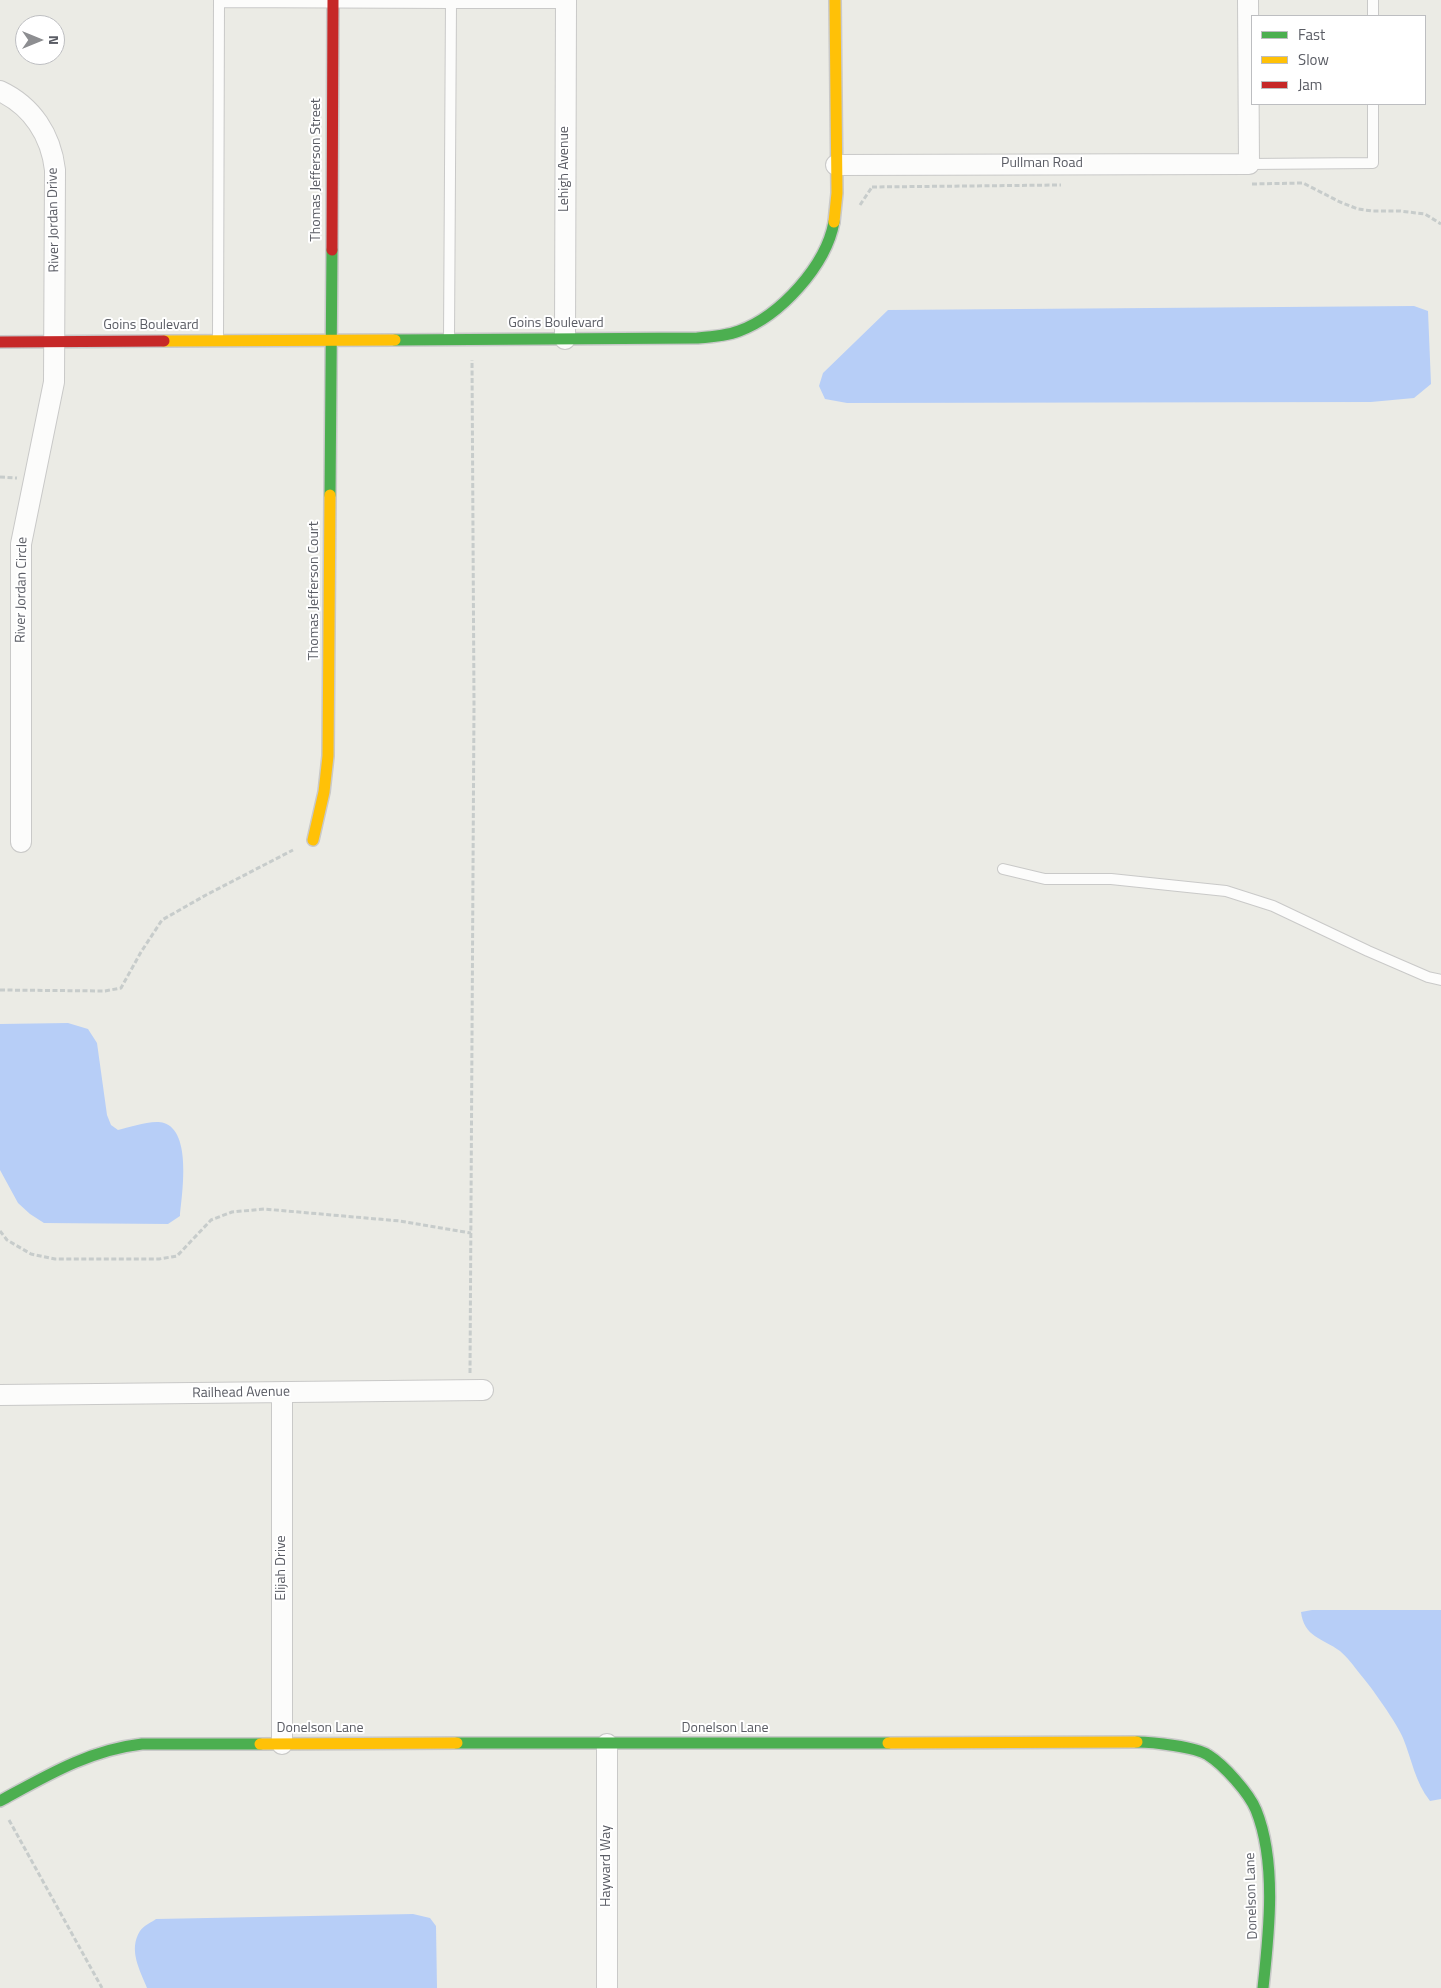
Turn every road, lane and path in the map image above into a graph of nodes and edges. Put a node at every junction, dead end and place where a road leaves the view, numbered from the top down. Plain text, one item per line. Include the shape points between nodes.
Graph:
1 (835, 0) edge
2 (1248, 0) edge
3 (1373, 0) edge
4 (219, 1) edge
5 (333, 2) edge
6 (451, 2) edge
7 (566, 2) edge
8 (1373, 15) edge
9 (0, 91) edge
10 (1373, 105) edge
11 (836, 164) junction
12 (1249, 164) junction
13 (1245, 184) dead end
14 (1069, 185) dead end
15 (872, 187) dead end
16 (1441, 224) edge
17 (449, 339) junction
18 (472, 339) junction
19 (565, 339) junction
20 (331, 340) junction
21 (55, 341) junction
22 (218, 341) junction
23 (0, 342) edge
24 (313, 840) joint
25 (21, 842) dead end
26 (1003, 869) dead end
27 (1441, 980) edge
28 (0, 990) edge
29 (0, 1231) edge
30 (471, 1233) junction
31 (476, 1390) joint
32 (282, 1392) junction
33 (0, 1395) edge
34 (282, 1744) junction
35 (607, 1744) junction
36 (0, 1801) edge
37 (5, 1813) dead end
38 (102, 1988) edge
39 (607, 1988) edge
40 (1264, 1988) edge

1 - 11 street, Goins Boulevard
2 - 12 street
3 - 8 lane
4 - 5 lane
4 - 22 lane
5 - 6 lane
5 - 20 street, Thomas Jefferson Street
6 - 7 lane
6 - 17 lane
7 - 19 street, Lehigh Avenue
9 - 21 street, River Jordan Drive via 13,97 35,118 53,156
10 - 12 lane via 1373,163
11 - 12 street, Pullman Road
11 - 19 street, Goins Boulevard via 834,220 824,250 812,270 784,301 753,325 740,331 705,337
13 - 16 path via 1303,183 1358,209 1424,214
14 - 15 path
17 - 18 street, Goins Boulevard
17 - 20 street, Goins Boulevard
18 - 19 street, Goins Boulevard
18 - 30 path
20 - 22 street, Goins Boulevard
20 - 24 street, Thomas Jefferson Court via 328,777
21 - 22 street, Goins Boulevard
21 - 23 street, Goins Boulevard
21 - 25 street, River Jordan Circle via 52,401 21,544
24 - 28 path via 162,920 121,988 105,991
26 - 27 lane via 1045,878 1111,880 1226,891 1274,906 1368,951
29 - 30 path via 7,1240 31,1254 55,1259 159,1259 176,1256 211,1220 232,1212 264,1209 400,1221
30 - 31 path
31 - 32 street, Railhead Avenue
32 - 33 street, Railhead Avenue
32 - 34 street, Elijah Drive
34 - 35 street, Donelson Lane
34 - 36 street, Donelson Lane via 116,1746 85,1756
35 - 39 street, Hayward Way
35 - 40 street, Donelson Lane via 1148,1742 1207,1754 1231,1776 1256,1808 1266,1851 1268,1946
37 - 38 path

